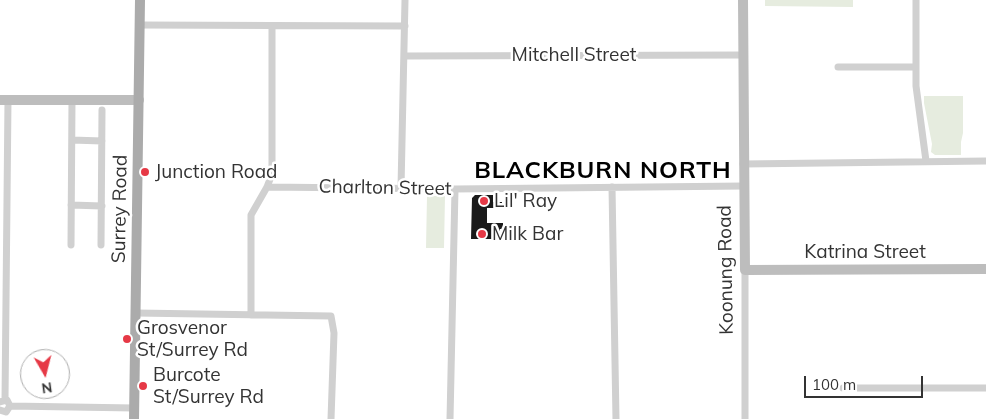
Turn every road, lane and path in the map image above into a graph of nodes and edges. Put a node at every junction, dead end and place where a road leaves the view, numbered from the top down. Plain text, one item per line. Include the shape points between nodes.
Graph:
1 (140, 0) edge
2 (405, 0) edge
3 (743, 0) edge
4 (916, 0) edge
5 (140, 25) junction
6 (272, 26) junction
7 (405, 26) junction
8 (743, 54) junction
9 (405, 56) junction
10 (838, 67) dead end
11 (915, 67) junction
12 (4, 100) edge
13 (72, 100) junction
14 (139, 100) junction
15 (102, 110) dead end
16 (72, 140) junction
17 (102, 141) junction
18 (926, 161) junction
19 (986, 161) edge
20 (743, 164) junction
21 (743, 186) junction
22 (267, 187) junction
23 (612, 187) junction
24 (401, 188) junction
25 (455, 189) junction
26 (71, 205) junction
27 (102, 206) junction
28 (71, 245) dead end
29 (101, 245) dead end
30 (986, 269) edge
31 (745, 270) junction
32 (136, 313) junction
33 (251, 315) junction
34 (844, 388) dead end
35 (986, 388) edge
36 (5, 402) edge
37 (3, 414) edge
38 (134, 414) edge
39 (331, 419) edge
40 (450, 419) edge
41 (616, 419) edge
42 (745, 419) edge

1 - 5 main road, Surrey Road
2 - 7 street
3 - 8 street, Koonung Road
4 - 11 street
5 - 6 street
5 - 14 main road, Surrey Road
6 - 7 street
6 - 22 street via 272,174
7 - 9 street
8 - 9 street, Mitchell Street
8 - 20 street, Koonung Road
9 - 24 street
10 - 11 street
11 - 18 street
12 - 13 street
12 - 36 street
13 - 14 street
13 - 16 street
14 - 32 main road, Surrey Road
15 - 17 street
16 - 17 street
16 - 26 street
17 - 27 street
18 - 19 street
18 - 20 street
20 - 21 street, Koonung Road
21 - 23 street, Charlton Street
21 - 31 street, Koonung Road
22 - 24 street, Charlton Street
22 - 33 street via 251,214
23 - 25 street, Charlton Street
23 - 41 street
24 - 25 street, Charlton Street
25 - 40 street
26 - 27 street
26 - 28 street
27 - 29 street
30 - 31 street, Katrina Street
31 - 42 street, Koonung Road
32 - 33 street
32 - 38 main road, Surrey Road
33 - 39 street via 331,316 334,326
34 - 35 street
36 - 37 street via 9,410
36 - 38 street

